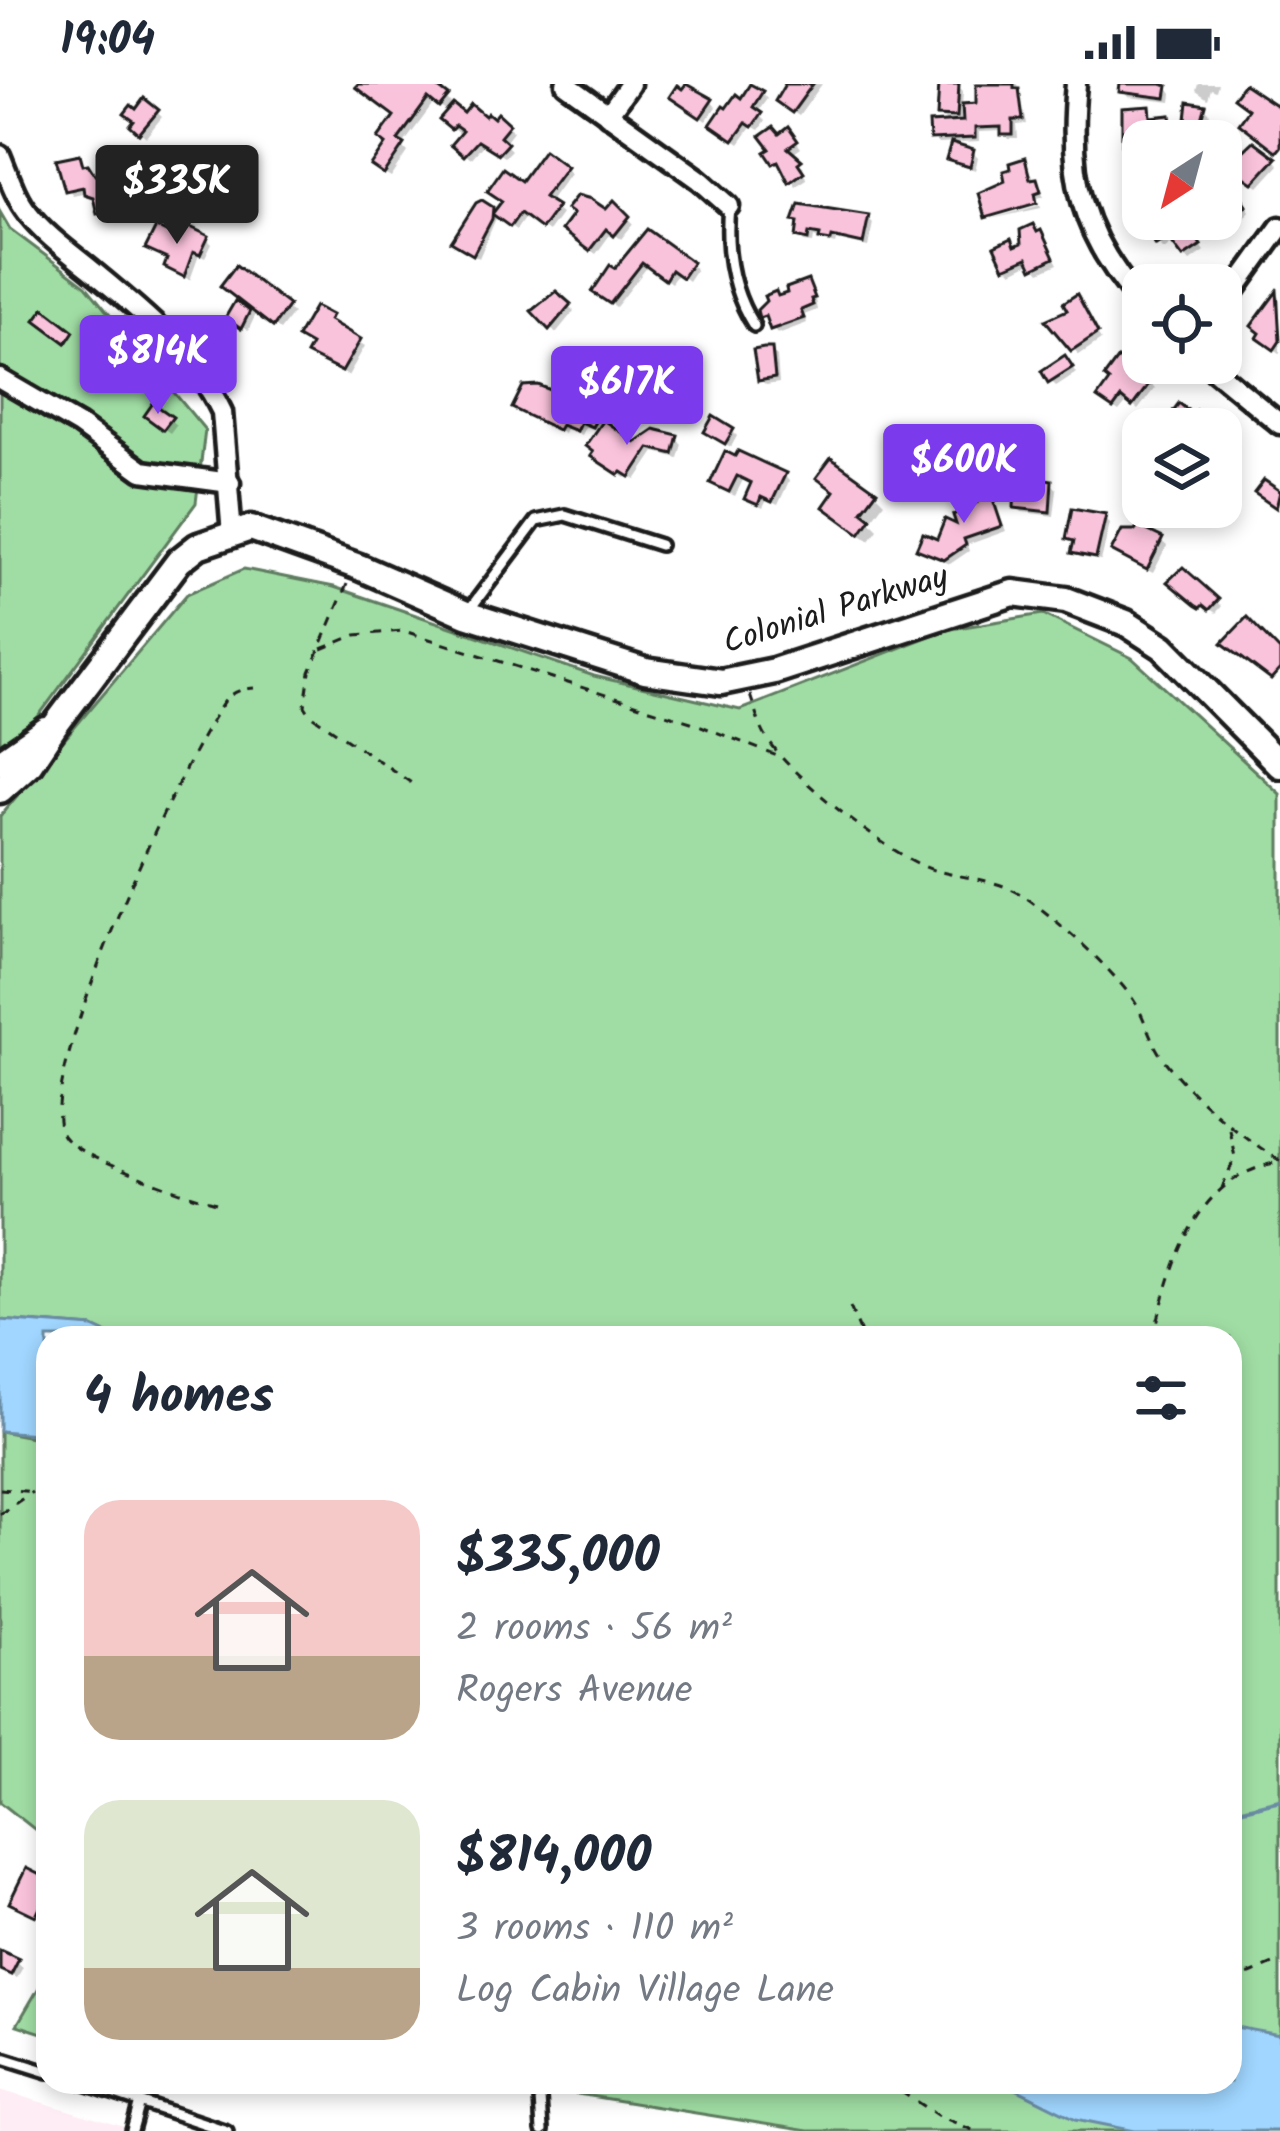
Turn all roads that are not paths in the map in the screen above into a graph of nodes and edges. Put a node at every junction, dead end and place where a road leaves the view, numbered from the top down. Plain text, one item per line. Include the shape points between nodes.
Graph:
1 (566, 84) edge
2 (630, 84) edge
3 (1076, 84) edge
4 (608, 115) junction
5 (0, 155) edge
6 (729, 206) joint
7 (1280, 226) edge
8 (1242, 279) edge
9 (1122, 281) edge
10 (754, 326) dead end
11 (0, 379) edge
12 (1232, 384) edge
13 (1280, 424) edge
14 (230, 482) junction
15 (232, 535) junction
16 (660, 545) dead end
17 (466, 614) junction
18 (54, 728) junction
19 (0, 762) edge
20 (1280, 765) edge
21 (0, 790) edge
22 (0, 2057) edge
23 (36, 2068) edge
24 (116, 2094) edge
25 (540, 2094) edge
26 (140, 2102) junction
27 (132, 2131) edge
28 (227, 2131) edge
29 (542, 2131) edge

1 - 4 street
2 - 4 street
3 - 9 street via 1072,164 1087,218
4 - 6 street
5 - 14 street via 27,212 186,357 215,398
6 - 10 lane via 738,302
7 - 8 street
11 - 14 street via 142,471
12 - 13 street
14 - 15 street
15 - 17 street, Colonial Parkway via 266,532
15 - 18 street via 179,561
16 - 17 lane via 565,515 536,520
17 - 20 street, Colonial Parkway via 645,671 721,682 970,604 1013,593 1044,596 1096,609 1163,647
18 - 19 street
18 - 21 street
22 - 23 lane
24 - 26 lane
25 - 29 lane
26 - 27 lane
26 - 28 lane

